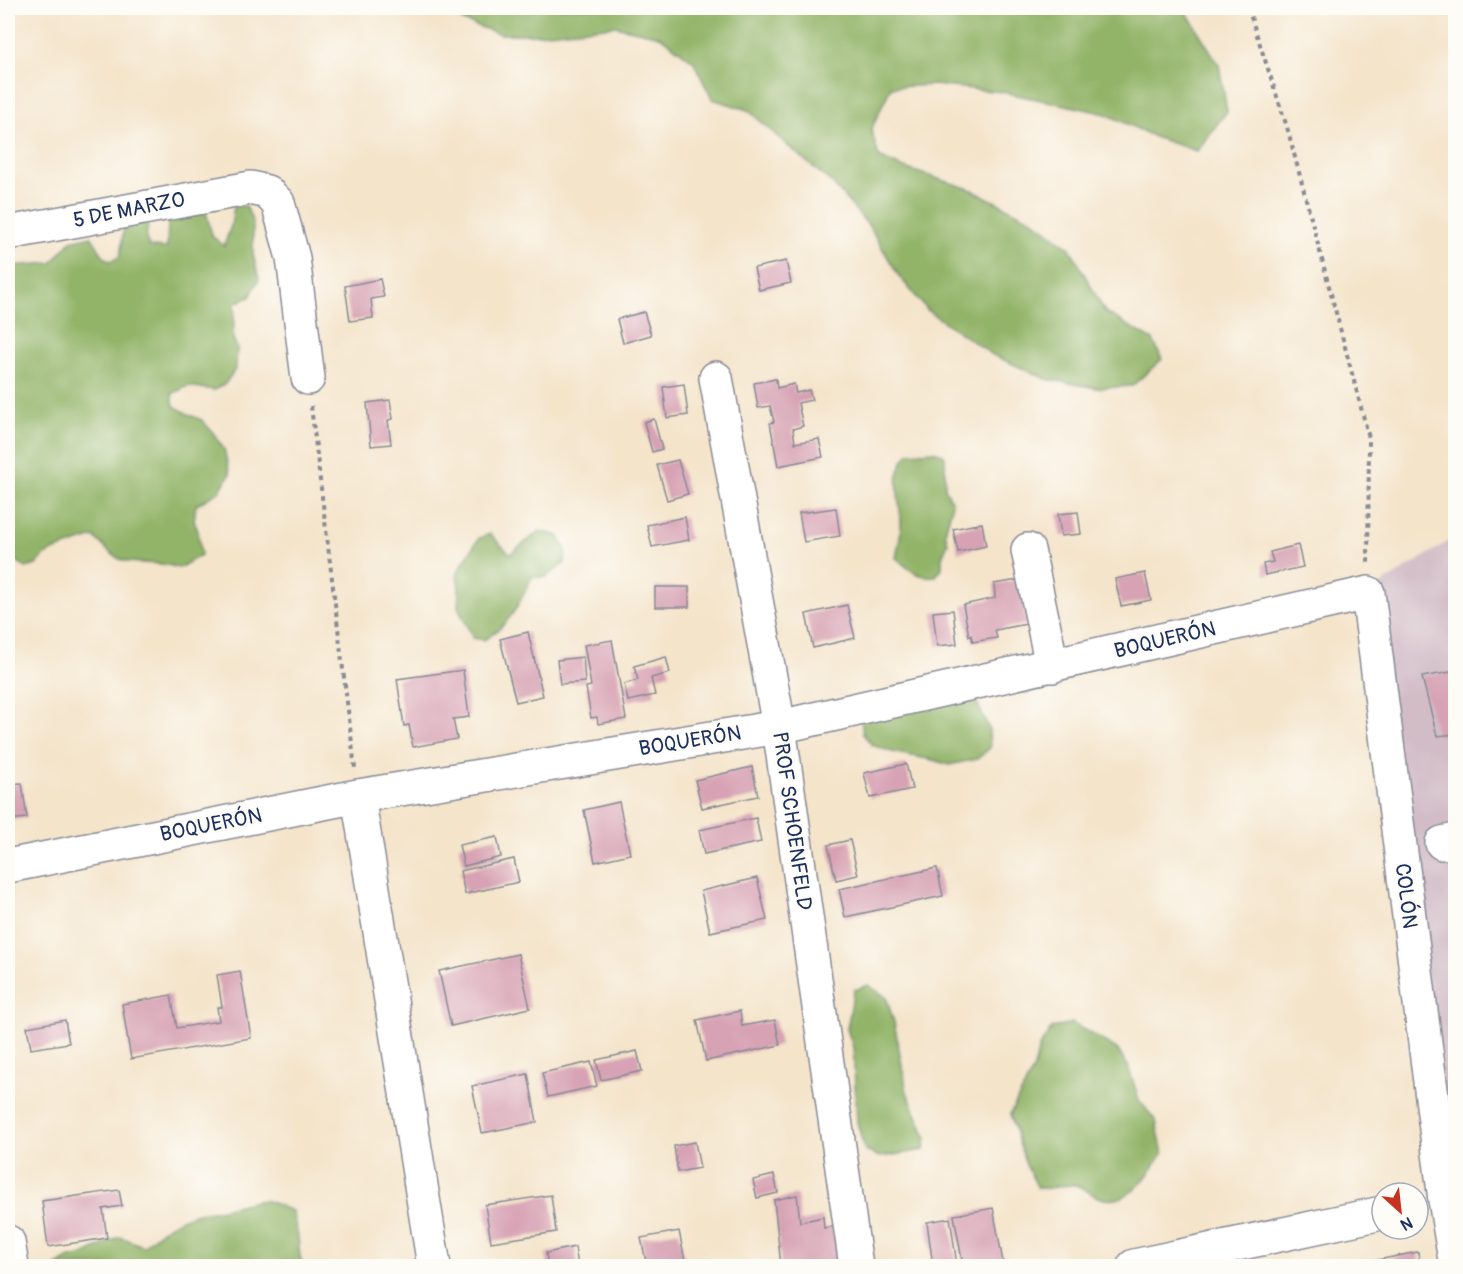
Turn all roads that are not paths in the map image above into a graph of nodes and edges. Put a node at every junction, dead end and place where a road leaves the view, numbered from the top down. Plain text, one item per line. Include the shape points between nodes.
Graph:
1 (8, 233) edge
2 (308, 378) road end
3 (716, 378) dead end
4 (1028, 550) dead end
5 (1368, 593) joint
6 (1052, 666) junction
7 (779, 727) junction
8 (358, 796) junction
9 (8, 866) edge
10 (1439, 1201) edge
11 (1370, 1216) edge
12 (8, 1242) edge
13 (12, 1266) edge
14 (434, 1266) edge
15 (856, 1266) edge
16 (1142, 1266) edge
17 (1455, 1266) edge

1 - 2 street, 5 DE MARZO via 251,188 267,192 278,203 293,258
3 - 7 street, PROF SCHOENFELD
4 - 6 street
5 - 6 street, BOQUERÓN
5 - 10 street, COLÓN
6 - 7 street, BOQUERÓN
7 - 8 street, BOQUERÓN
7 - 15 street, PROF SCHOENFELD
8 - 9 street, BOQUERÓN
8 - 14 street
10 - 17 street, COLÓN
11 - 16 street
12 - 13 street

